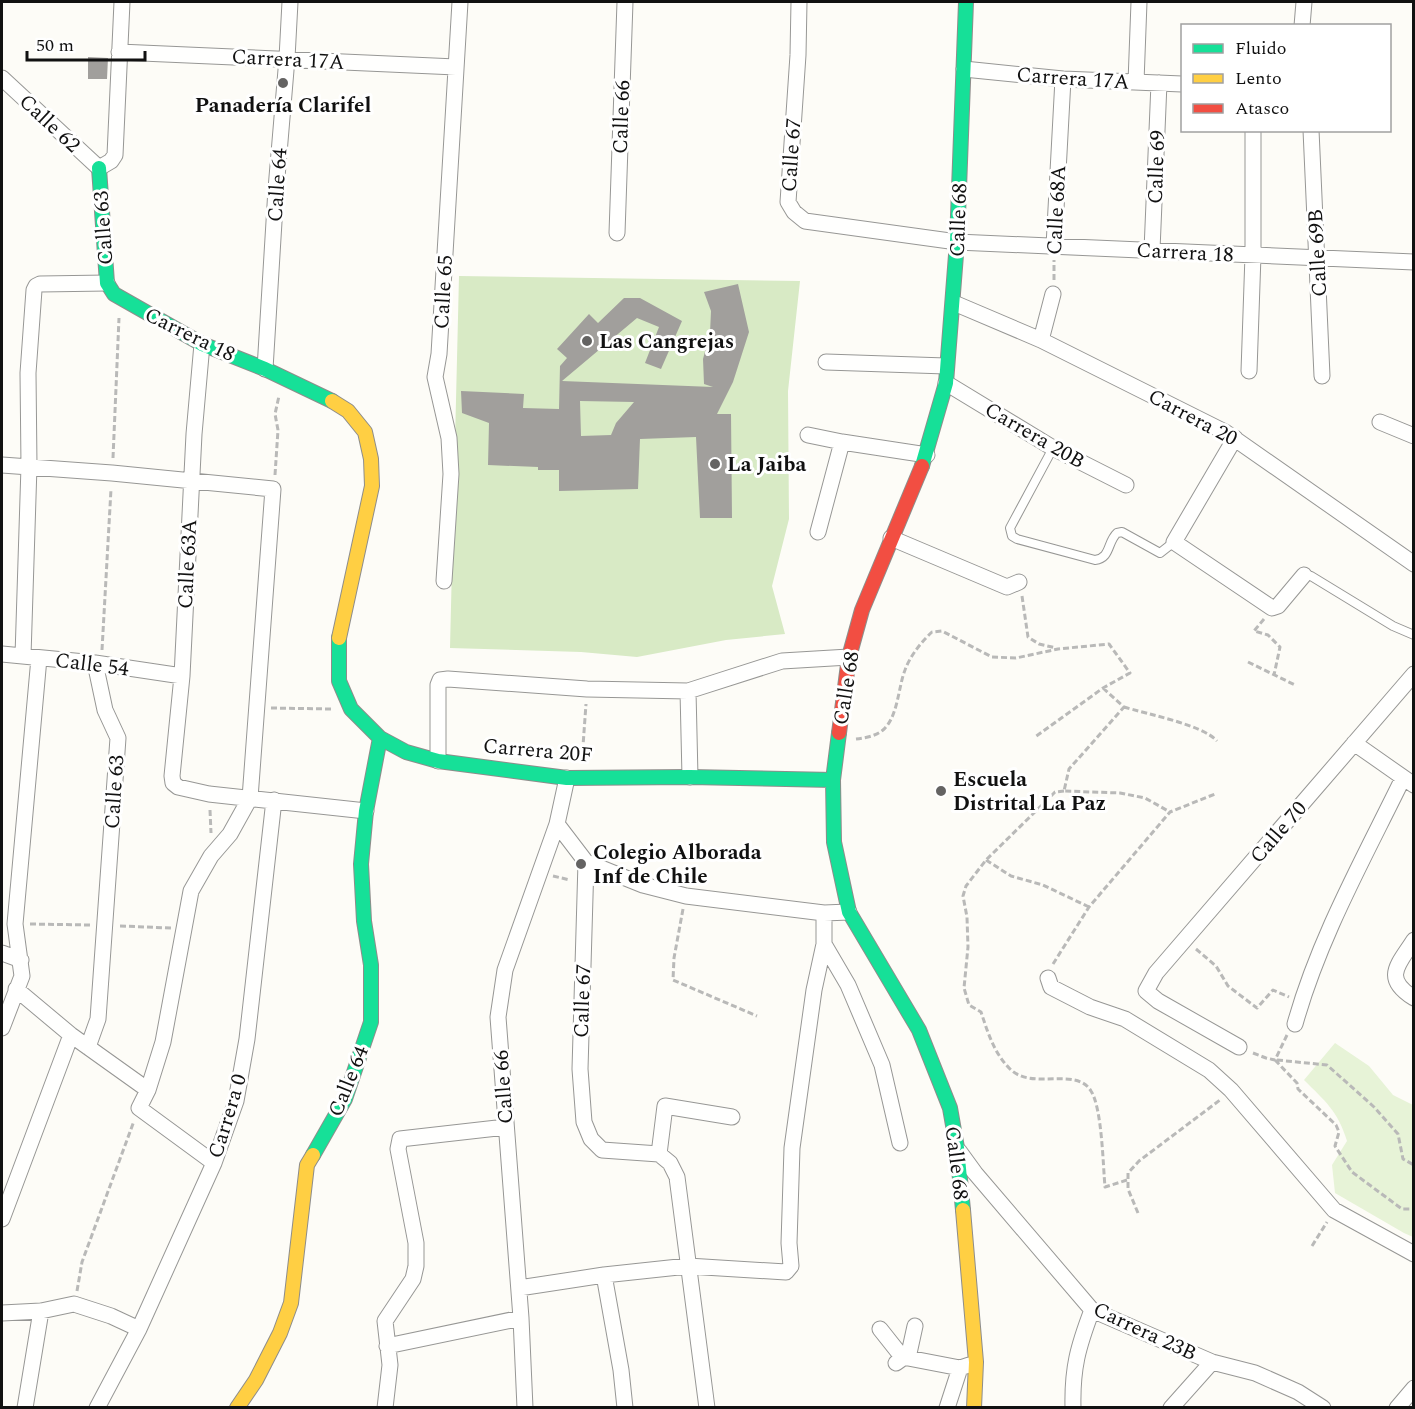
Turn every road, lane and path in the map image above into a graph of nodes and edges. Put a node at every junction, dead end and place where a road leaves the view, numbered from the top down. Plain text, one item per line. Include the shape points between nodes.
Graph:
1 (122, 2) edge
2 (290, 2) edge
3 (460, 2) edge
4 (625, 2) edge
5 (799, 2) edge
6 (966, 2) edge
7 (1139, 2) edge
8 (1304, 2) edge
9 (1302, 24) edge
10 (119, 52) junction
11 (287, 58) junction
12 (456, 67) junction
13 (964, 69) junction
14 (2, 78) edge
15 (1063, 79) junction
16 (1136, 82) junction
17 (1159, 83) junction
18 (1181, 84) edge
19 (1253, 132) edge
20 (1311, 132) edge
21 (99, 168) junction
22 (617, 233) dead end
23 (957, 242) junction
24 (1054, 246) junction
25 (1152, 250) junction
26 (1253, 255) junction
27 (1318, 258) junction
28 (1413, 262) edge
29 (107, 283) junction
30 (1053, 294) joint
31 (954, 303) junction
32 (1041, 340) junction
33 (202, 344) junction
34 (826, 363) dead end
35 (946, 366) junction
36 (265, 369) junction
37 (1249, 371) dead end
38 (1322, 376) dead end
39 (946, 383) junction
40 (279, 398) dead end
41 (1380, 422) dead end
42 (808, 435) dead end
43 (1413, 436) edge
44 (1235, 438) junction
45 (842, 442) junction
46 (1053, 448) junction
47 (927, 455) junction
48 (2, 465) edge
49 (29, 466) junction
50 (191, 480) junction
51 (1126, 485) dead end
52 (273, 489) junction
53 (818, 532) dead end
54 (891, 538) junction
55 (1174, 542) junction
56 (1413, 564) edge
57 (1304, 575) joint
58 (444, 581) dead end
59 (1019, 582) joint
60 (1272, 608) junction
61 (1413, 635) edge
62 (1058, 649) junction
63 (2, 654) edge
64 (23, 656) junction
65 (849, 657) junction
66 (39, 658) junction
67 (1248, 662) dead end
68 (95, 663) junction
69 (1413, 674) edge
70 (1274, 675) junction
71 (182, 676) junction
72 (1295, 685) dead end
73 (1103, 688) junction
74 (586, 689) junction
75 (688, 691) junction
76 (1124, 707) junction
77 (257, 708) junction
78 (351, 709) junction
79 (1035, 737) dead end
80 (380, 738) junction
81 (1217, 741) dead end
82 (837, 743) junction
83 (1354, 743) junction
84 (438, 760) junction
85 (574, 777) junction
86 (690, 777) junction
87 (832, 780) junction
88 (1408, 781) edge
89 (1064, 791) junction
90 (209, 794) junction
91 (1215, 794) dead end
92 (250, 798) junction
93 (274, 800) junction
94 (366, 811) junction
95 (1170, 812) junction
96 (557, 824) junction
97 (212, 856) junction
98 (986, 860) junction
99 (586, 862) junction
100 (539, 873) junction
101 (585, 884) junction
102 (686, 896) junction
103 (1089, 907) junction
104 (849, 912) junction
105 (824, 913) junction
106 (15, 924) junction
107 (104, 925) junction
108 (184, 928) junction
109 (1413, 940) edge
110 (1185, 941) junction
111 (824, 944) junction
112 (2, 953) edge
113 (21, 960) junction
114 (1048, 978) joint
115 (16, 988) junction
116 (1413, 998) edge
117 (1300, 1005) junction
118 (757, 1016) dead end
119 (1295, 1024) joint
120 (2, 1028) edge
121 (71, 1035) junction
122 (88, 1047) junction
123 (1239, 1047) joint
124 (1275, 1060) junction
125 (148, 1090) junction
126 (1231, 1090) junction
127 (139, 1108) junction
128 (732, 1117) dead end
129 (506, 1127) junction
130 (900, 1143) dead end
131 (957, 1148) junction
132 (659, 1154) junction
133 (214, 1163) junction
134 (1413, 1165) edge
135 (1127, 1180) junction
136 (1413, 1209) edge
137 (3, 1210) edge
138 (1334, 1210) junction
139 (1138, 1214) dead end
140 (1312, 1246) dead end
141 (1413, 1254) edge
142 (688, 1266) junction
143 (604, 1275) junction
144 (519, 1288) junction
145 (74, 1304) junction
146 (1092, 1310) junction
147 (41, 1311) junction
148 (2, 1312) edge
149 (521, 1318) junction
150 (915, 1326) dead end
151 (139, 1329) junction
152 (880, 1329) dead end
153 (387, 1346) junction
154 (902, 1360) junction
155 (976, 1362) junction
156 (1212, 1362) junction
157 (960, 1368) junction
158 (1413, 1388) edge
159 (25, 1407) edge
160 (97, 1407) edge
161 (237, 1407) edge
162 (385, 1407) edge
163 (525, 1407) edge
164 (625, 1407) edge
165 (707, 1407) edge
166 (947, 1407) edge
167 (974, 1407) edge
168 (1073, 1407) edge
169 (1172, 1407) edge
170 (1323, 1407) edge
171 (1397, 1407) edge

1 - 10 street, Calle 63
2 - 11 street, Calle 64
3 - 12 street, Calle 65
4 - 22 street, Calle 66
5 - 23 street, Calle 67 via 788,202 794,212 805,221
6 - 13 street, Calle 68
7 - 16 street
8 - 9 street
10 - 11 street, Carrera 17A
10 - 21 street, Calle 63 via 115,155
11 - 12 street, Carrera 17A
11 - 36 street, Calle 64
12 - 58 street, Calle 65 via 435,377 450,450
13 - 15 street, Carrera 17A
13 - 23 street, Calle 68
14 - 21 street, Calle 62
15 - 16 street, Carrera 17A
15 - 24 street, Calle 68A
16 - 17 street, Carrera 17A
17 - 18 street, Carrera 17A
17 - 25 street, Calle 69
19 - 26 street
20 - 27 street, Calle 69B
21 - 29 street, Calle 63
23 - 24 street, Carrera 18
23 - 31 street, Calle 68
24 - 25 street, Carrera 18
24 - 30 path, Calle 68A
25 - 26 street, Carrera 18
26 - 27 street, Carrera 18
26 - 37 street
27 - 28 street, Carrera 18
27 - 38 street, Calle 69B
29 - 33 street, Carrera 18 via 120,298
29 - 49 street via 36,286 28,373
30 - 32 street
31 - 32 street, Carrera 20
31 - 35 street, Calle 68
32 - 44 street, Carrera 20
33 - 36 street, Carrera 18
33 - 50 street, Calle 63A
34 - 35 street
35 - 39 street, Calle 68
36 - 78 street, Carrera 18 via 348,411 365,432 372,486 339,639 339,681
39 - 46 street, Carrera 20B
39 - 47 street, Calle 68
40 - 52 path
41 - 43 street
42 - 45 street
44 - 55 street
44 - 56 street, Carrera 20
45 - 47 street
45 - 53 street
46 - 51 street, Carrera 20B
46 - 55 lane via 1010,528 1012,536 1095,560 1106,556 1117,533 1122,532 1160,553
47 - 54 street, Calle 68
48 - 49 street
49 - 50 street
49 - 64 street
50 - 52 street
50 - 71 street, Calle 63A
52 - 77 street
54 - 59 street via 1007,587
54 - 65 street, Calle 68 via 862,610
55 - 60 street
57 - 60 street
57 - 61 lane
59 - 62 path via 1028,637
60 - 70 path via 1254,631 1268,634 1280,647
62 - 73 path via 1109,644 1130,672
62 - 82 path via 1016,658 992,657 942,631 932,632 906,668 892,718 882,731
63 - 64 street, Calle 54
64 - 66 street, Calle 54
65 - 75 street via 783,661
65 - 82 street, Calle 68
66 - 68 street, Calle 54
66 - 106 street
67 - 70 path
68 - 71 street, Calle 54
68 - 107 street, Calle 63 via 105,710 118,738
69 - 83 street, Calle 70
70 - 72 path
71 - 90 street, Calle 63A via 173,783
73 - 76 path
73 - 79 path
74 - 75 street
74 - 84 street via 440,680
74 - 85 path
75 - 86 street
76 - 81 path via 1172,720 1212,735
76 - 89 path via 1069,769
77 - 78 path
77 - 92 street
78 - 80 street, Carrera 20F
80 - 84 street, Carrera 20F via 406,752
80 - 94 street, Calle 64
82 - 87 street, Calle 68
83 - 88 street
83 - 110 street, Calle 70
84 - 85 street, Carrera 20F
85 - 86 street, Carrera 20F
85 - 96 street, Calle 66
86 - 87 street, Carrera 20F
87 - 104 street, Calle 68 via 834,842
88 - 117 street via 1320,950
89 - 95 path via 1120,793 1145,798
89 - 98 path via 1055,792
90 - 92 street
90 - 97 path
91 - 95 path
92 - 93 street
92 - 97 street
93 - 94 street
93 - 133 street, Carrera 0 via 247,1039 236,1101
94 - 161 street, Calle 64 via 361,864 371,965 371,1022 345,1099 307,1165 291,1303 256,1380
95 - 103 path
96 - 99 street
96 - 100 street, Calle 66
97 - 108 street via 191,891
98 - 103 path via 1011,876 1044,885
98 - 135 path via 963,896 968,947 964,987 969,1005 981,1012 992,1045 1012,1070 1032,1080 1071,1079 1085,1084 1092,1092 1101,1131 1105,1186
99 - 101 street, Calle 67
99 - 102 street via 643,885
100 - 101 path
100 - 129 street, Calle 66 via 505,970 498,1017
101 - 132 street, Calle 67 via 580,1070 584,1122 591,1139 602,1150
102 - 105 street
102 - 118 path via 673,980
103 - 114 path via 1049,969
104 - 105 street
104 - 131 street, Calle 68 via 919,1030 950,1108
105 - 111 street
106 - 107 path
106 - 113 street
107 - 108 path
107 - 122 street, Calle 63 via 98,1019
108 - 125 street via 163,1042
109 - 116 street via 1394,975 1395,981
110 - 117 path via 1216,966 1228,987 1257,1008 1273,990
110 - 123 street, Calle 70 via 1156,973 1146,991
111 - 130 street via 848,985 882,1065
111 - 142 street via 792,1148 790,1266 786,1272
112 - 113 street
113 - 115 street via 22,976
114 - 126 street via 1051,987 1125,1019 1209,1070
115 - 120 street
115 - 121 street
117 - 119 street
119 - 124 path
121 - 122 street
121 - 137 street
122 - 125 street
123 - 124 path
124 - 134 path via 1327,1065 1398,1134 1403,1159
124 - 136 path via 1298,1089 1336,1125 1339,1132 1335,1146 1352,1172 1402,1209
125 - 127 street
126 - 135 path via 1139,1161
126 - 138 street
127 - 133 street
127 - 145 path via 82,1262
128 - 132 street via 665,1106
129 - 144 street, Calle 66
129 - 153 street via 400,1139 398,1149 416,1243 416,1266 413,1279 385,1321
131 - 146 street, Carrera 23B
131 - 155 street, Calle 68
132 - 142 street via 677,1177
133 - 151 street, Carrera 0
135 - 139 path
138 - 140 path
138 - 141 street
142 - 143 street
142 - 165 street
143 - 144 street
143 - 164 street
144 - 149 street, Calle 66
145 - 147 street
145 - 151 street
146 - 156 street, Carrera 23B
146 - 168 street via 1072,1376
147 - 148 street
147 - 159 street
149 - 153 street
149 - 163 street, Calle 66
150 - 154 street
151 - 160 street, Carrera 0
152 - 154 street
153 - 162 street via 390,1365
154 - 157 street
155 - 157 street
155 - 167 street, Calle 68
156 - 169 street
156 - 170 street, Carrera 23B via 1255,1373
157 - 166 street
158 - 171 street

